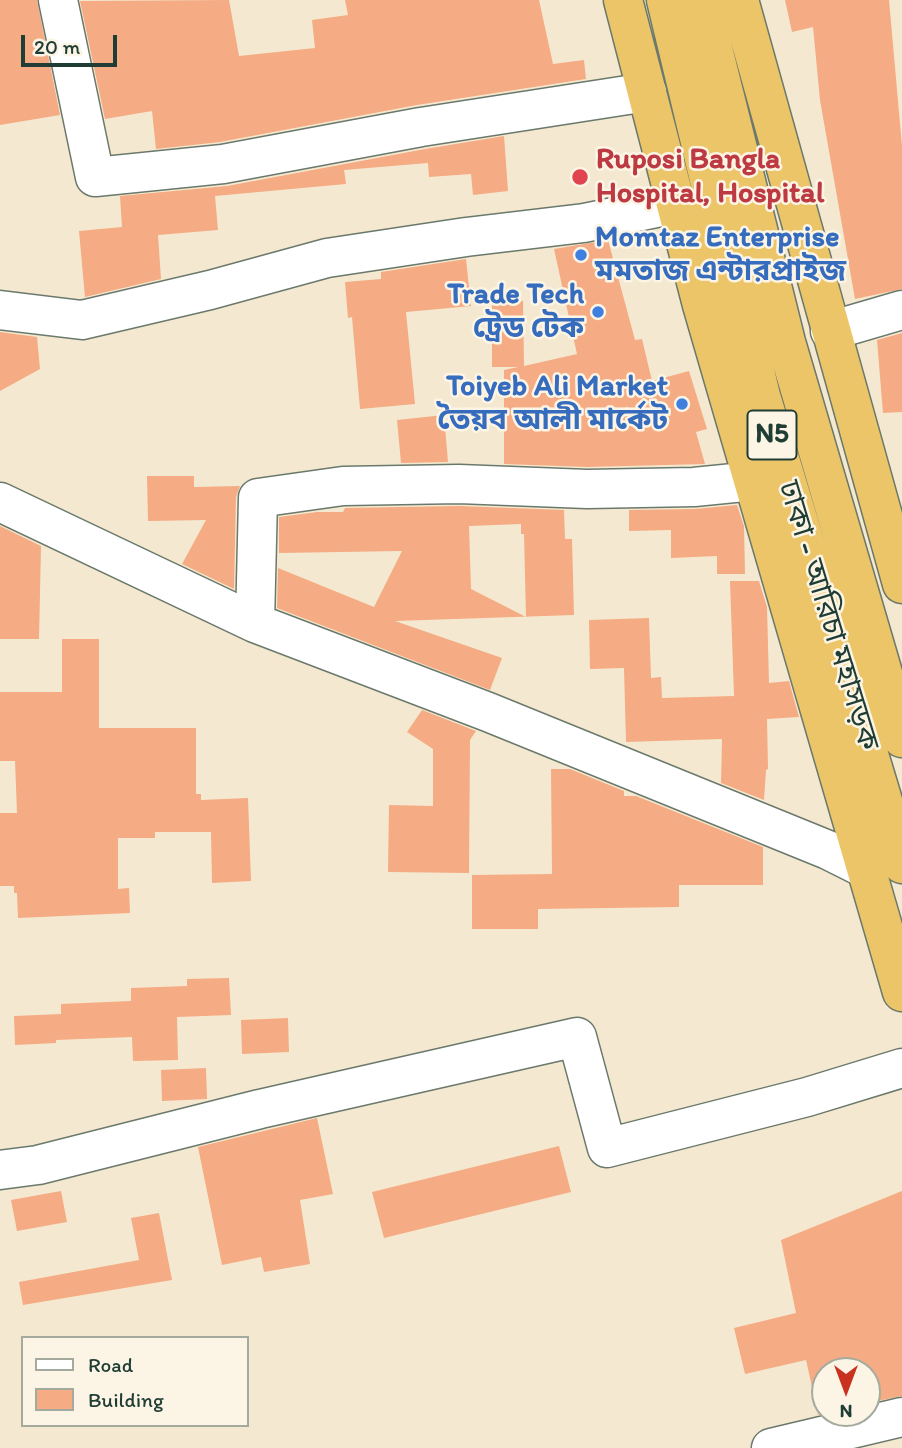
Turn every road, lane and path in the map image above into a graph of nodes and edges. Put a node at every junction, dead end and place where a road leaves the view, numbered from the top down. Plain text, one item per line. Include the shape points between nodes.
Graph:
1 (58, 0) edge
2 (624, 0) edge
3 (666, 0) edge
4 (701, 0) edge
5 (739, 0) edge
6 (647, 92) junction
7 (676, 204) junction
8 (0, 310) edge
9 (902, 310) edge
10 (830, 331) junction
11 (754, 481) junction
12 (0, 502) edge
13 (902, 584) edge
14 (255, 623) junction
15 (902, 738) edge
16 (884, 866) edge
17 (902, 992) edge
18 (902, 1068) edge
19 (0, 1170) edge
20 (902, 1417) edge
21 (771, 1448) edge

1 - 6 street via 95,177 223,163
2 - 6 highway
3 - 16 highway, ঢাকা - আরিচা মহাসড়ক / N5 via 761,396
4 - 15 highway, ঢাকা - আরিচা মহাসড়ক / N5 via 786,342
5 - 10 highway
6 - 7 highway
7 - 8 street via 584,223 327,258 82,320
7 - 11 highway
9 - 10 street
10 - 13 highway
11 - 14 street via 587,489 343,485 258,498
11 - 16 highway
12 - 14 street
14 - 16 street via 828,850
16 - 17 highway
18 - 19 street via 607,1148 577,1037 38,1165
20 - 21 street

